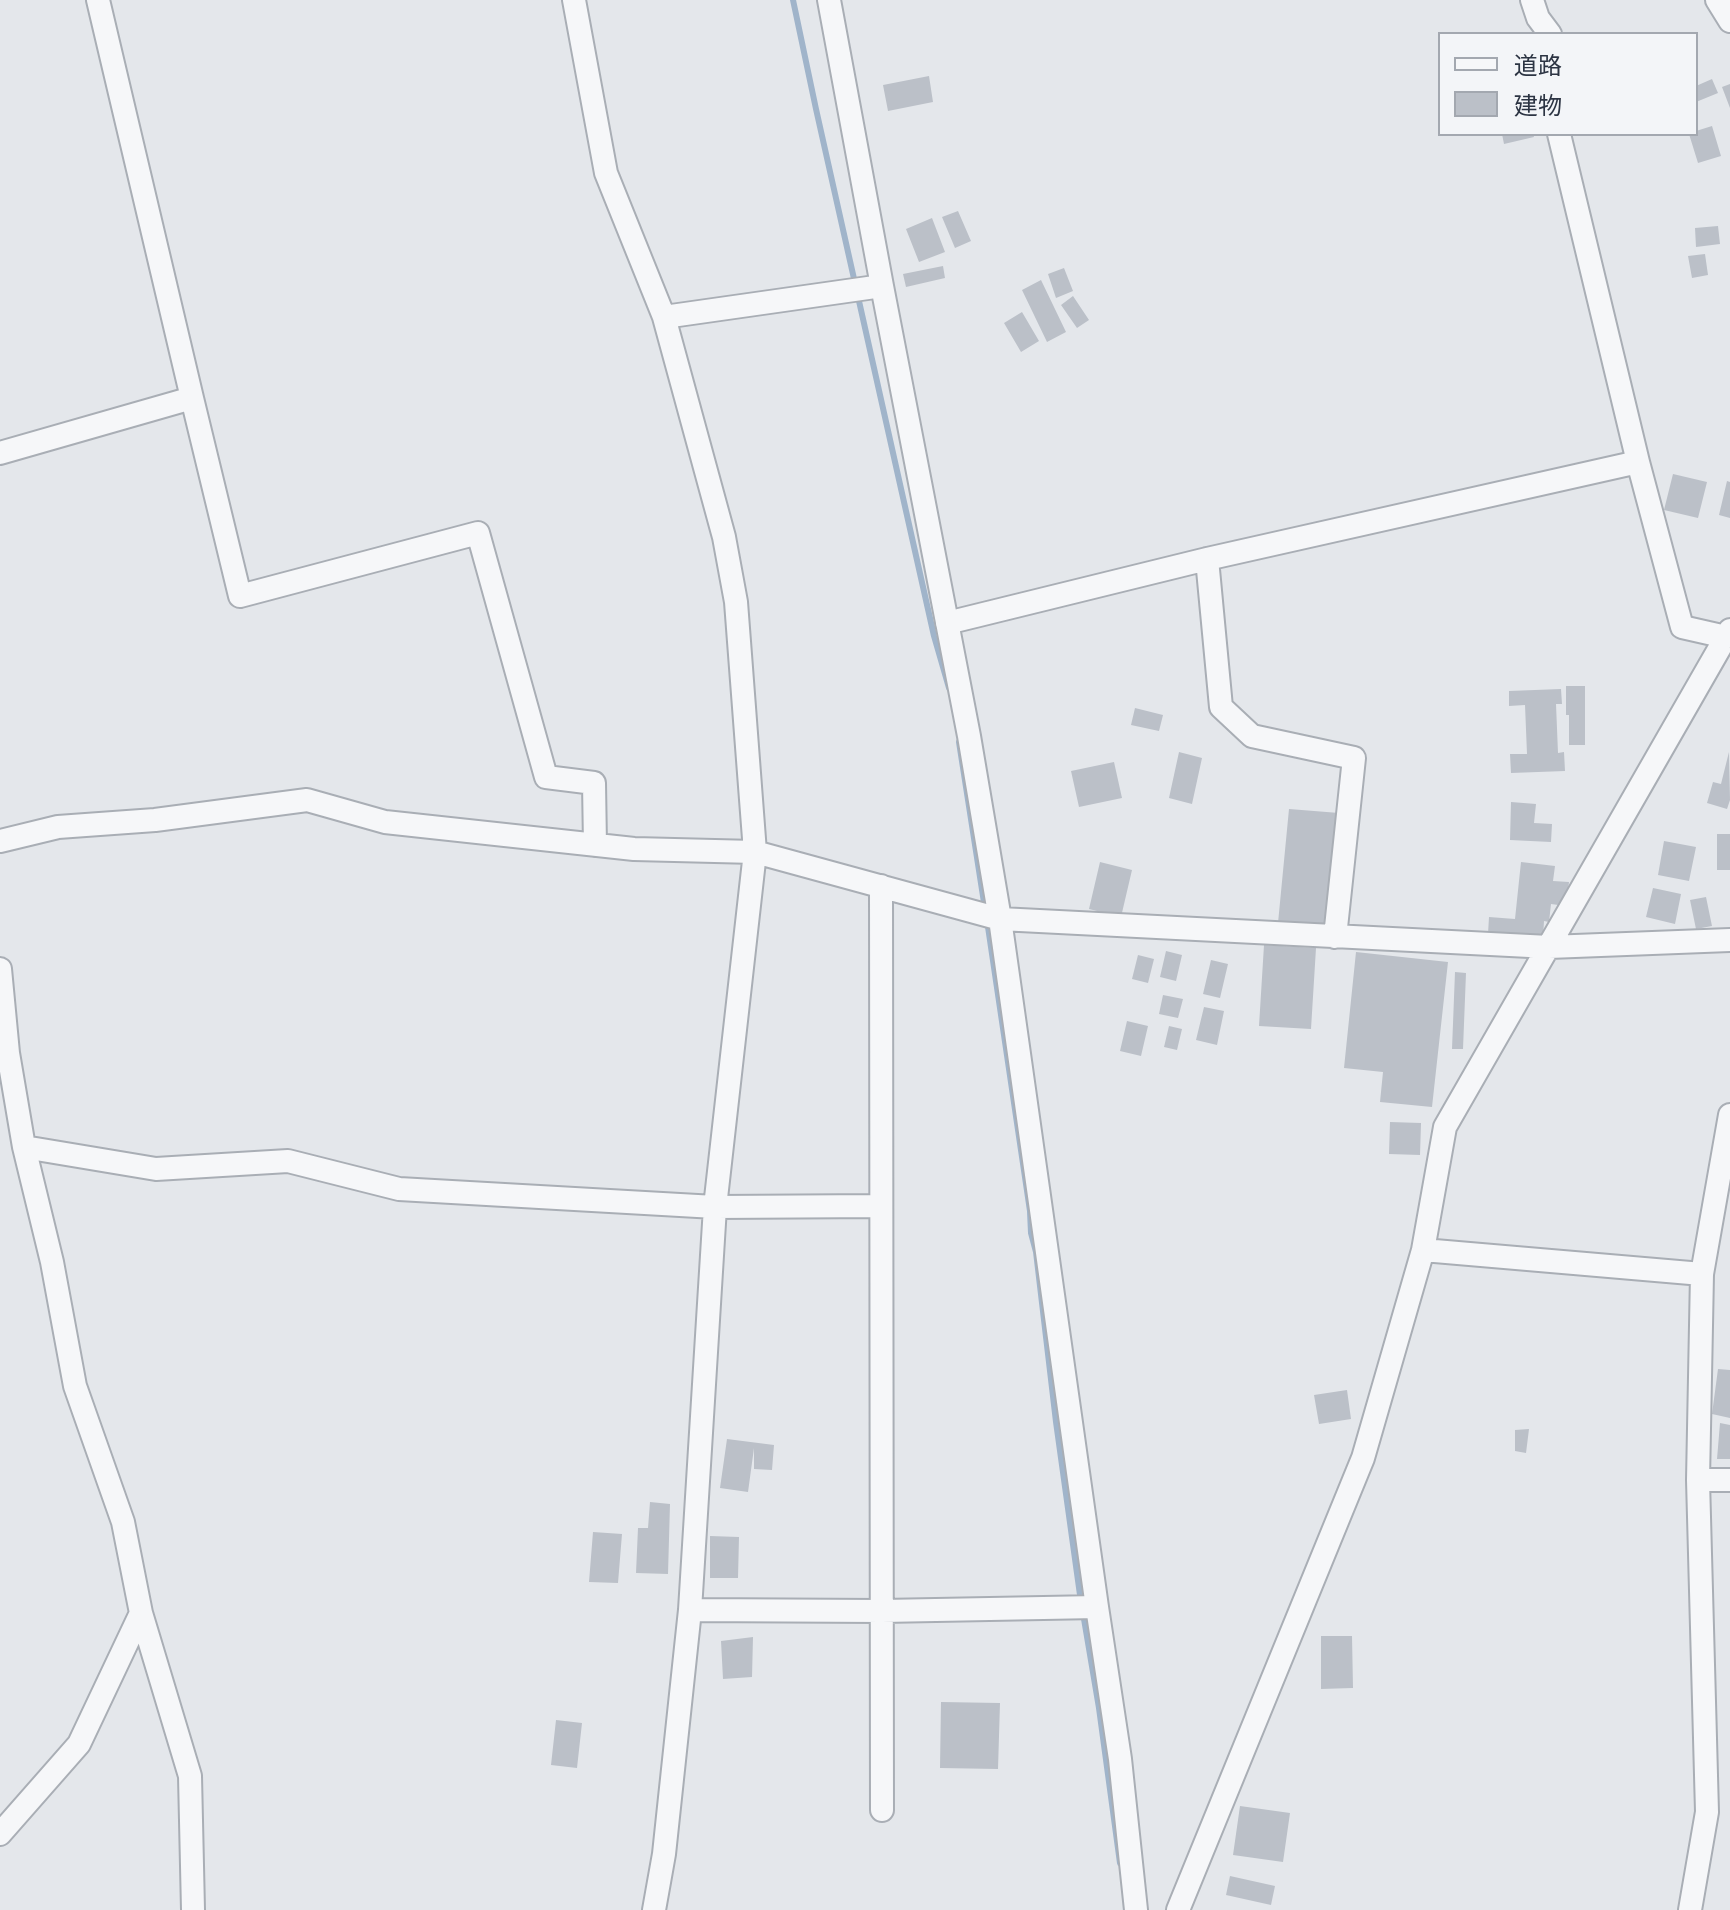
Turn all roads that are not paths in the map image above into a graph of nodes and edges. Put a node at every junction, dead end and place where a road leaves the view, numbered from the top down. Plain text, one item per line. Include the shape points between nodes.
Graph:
1 (98, 0) edge
2 (574, 0) edge
3 (829, 0) edge
4 (1532, 0) edge
5 (1717, 0) edge
6 (1730, 21) edge
7 (1548, 32) edge
8 (1559, 136) edge
9 (882, 286) junction
10 (664, 317) junction
11 (192, 398) junction
12 (0, 453) edge
13 (1638, 462) junction
14 (1207, 559) junction
15 (947, 623) junction
16 (1728, 634) edge
17 (0, 841) edge
18 (595, 845) junction
19 (755, 852) junction
20 (881, 886) junction
21 (1000, 919) junction
22 (1335, 937) junction
23 (1730, 940) edge
24 (1549, 947) junction
25 (0, 969) edge
26 (1730, 1115) edge
27 (24, 1147) junction
28 (1724, 1184) edge
29 (881, 1206) junction
30 (715, 1207) junction
31 (1423, 1250) junction
32 (1702, 1274) junction
33 (1698, 1480) junction
34 (1730, 1480) edge
35 (1097, 1607) junction
36 (690, 1610) junction
37 (882, 1611) junction
38 (141, 1613) junction
39 (882, 1810) dead end
40 (0, 1834) edge
41 (193, 1910) edge
42 (654, 1910) edge
43 (1136, 1910) edge
44 (1178, 1910) edge
45 (1690, 1910) edge

1 - 11 street
2 - 10 street via 606,173
3 - 9 street
4 - 7 street
5 - 6 street
8 - 13 street
9 - 10 street
9 - 15 street
10 - 19 street via 721,525 736,602
11 - 12 street
11 - 18 street via 240,596 478,533 546,777 594,783
13 - 14 street
13 - 16 street via 1682,627
14 - 15 street
14 - 22 street via 1221,707 1252,736 1354,758
15 - 21 street
16 - 24 street
17 - 18 street via 58,827 307,800 385,822
18 - 19 street
19 - 20 street
19 - 30 street
20 - 21 street
20 - 29 street
21 - 22 street
21 - 35 street
22 - 24 street
23 - 24 street
24 - 31 street via 1445,1127
25 - 27 street
26 - 28 street
27 - 30 street via 156,1169 288,1161 399,1189
27 - 38 street via 75,1386 123,1522
28 - 32 street
29 - 30 street
29 - 37 street
30 - 36 street
31 - 32 street
31 - 44 street via 1363,1458
32 - 33 street
33 - 34 street
33 - 45 street via 1707,1812
35 - 37 street
35 - 43 street
36 - 37 street
36 - 42 street
37 - 39 street
38 - 40 street via 79,1744
38 - 41 street via 190,1776

